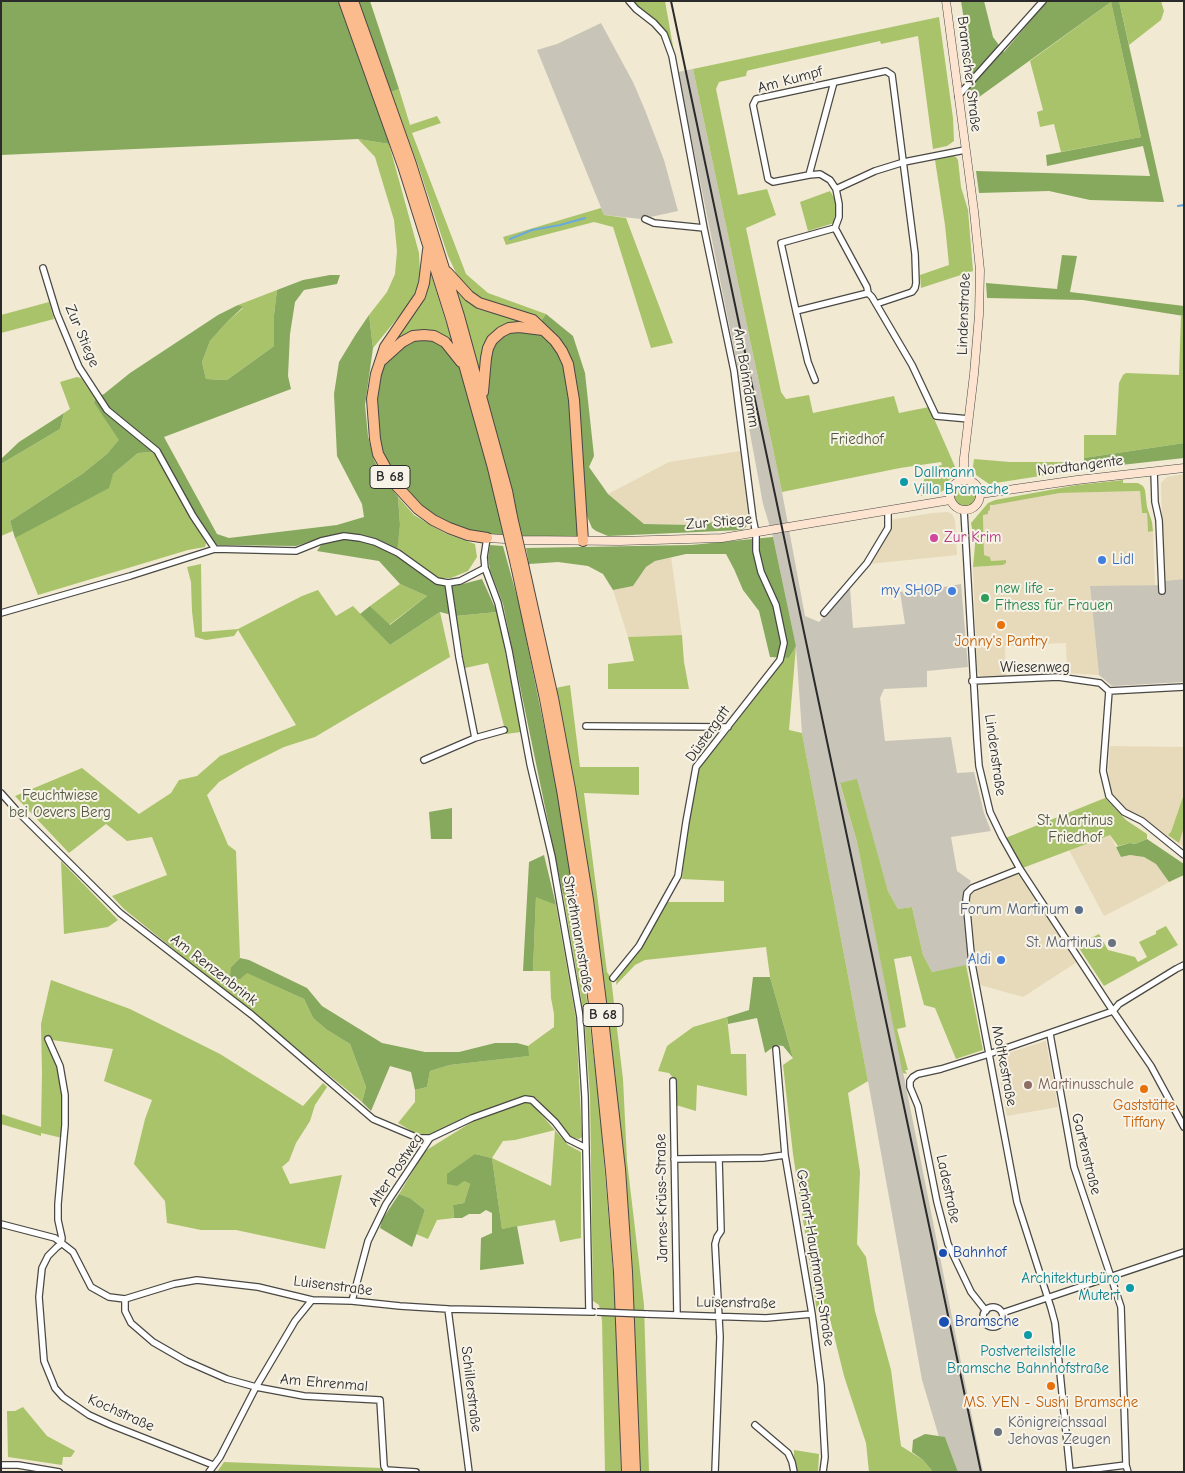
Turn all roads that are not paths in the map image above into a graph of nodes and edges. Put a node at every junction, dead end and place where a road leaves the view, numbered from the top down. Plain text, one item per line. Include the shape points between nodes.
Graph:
1 (344, 1) edge
2 (353, 1) edge
3 (629, 1) edge
4 (946, 1) edge
5 (1043, 1) edge
6 (834, 82) junction
7 (958, 96) junction
8 (965, 150) junction
9 (904, 162) junction
10 (809, 174) junction
11 (836, 189) junction
12 (645, 219) dead end
13 (704, 228) junction
14 (835, 228) junction
15 (429, 247) junction
16 (43, 268) dead end
17 (444, 268) junction
18 (868, 293) junction
19 (876, 304) junction
20 (796, 311) junction
21 (544, 330) junction
22 (380, 362) junction
23 (465, 366) junction
24 (815, 380) dead end
25 (482, 400) junction
26 (969, 419) junction
27 (1184, 468) edge
28 (1154, 471) junction
29 (964, 480) junction
30 (980, 494) junction
31 (950, 500) junction
32 (888, 511) junction
33 (964, 511) junction
34 (508, 518) junction
35 (756, 533) junction
36 (487, 538) junction
37 (583, 541) junction
38 (215, 550) junction
39 (520, 564) junction
40 (485, 568) junction
41 (448, 583) junction
42 (1162, 591) dead end
43 (1, 613) edge
44 (824, 613) dead end
45 (972, 681) junction
46 (1184, 687) edge
47 (1109, 691) junction
48 (586, 726) dead end
49 (728, 727) junction
50 (504, 730) dead end
51 (475, 738) junction
52 (424, 760) dead end
53 (1, 793) edge
54 (1184, 855) edge
55 (1020, 869) junction
56 (1179, 967) edge
57 (613, 978) dead end
58 (1112, 1011) junction
59 (1050, 1034) junction
60 (48, 1039) dead end
61 (776, 1049) dead end
62 (989, 1054) junction
63 (673, 1081) dead end
64 (1184, 1128) edge
65 (430, 1138) junction
66 (586, 1148) junction
67 (785, 1155) junction
68 (674, 1159) junction
69 (719, 1159) junction
70 (1, 1224) edge
71 (62, 1244) junction
72 (1184, 1252) edge
73 (1112, 1277) junction
74 (1048, 1298) junction
75 (125, 1299) junction
76 (312, 1300) junction
77 (352, 1301) junction
78 (448, 1309) junction
79 (986, 1311) junction
80 (589, 1312) junction
81 (1002, 1313) junction
82 (677, 1314) junction
83 (812, 1314) junction
84 (718, 1316) junction
85 (256, 1387) junction
86 (755, 1425) dead end
87 (1, 1465) edge
88 (213, 1465) junction
89 (1127, 1469) edge
90 (59, 1472) edge
91 (209, 1472) edge
92 (416, 1472) edge
93 (469, 1472) edge
94 (627, 1472) edge
95 (635, 1472) edge
96 (715, 1472) edge
97 (794, 1472) edge
98 (823, 1472) edge
99 (1070, 1472) edge

1 - 15 highway, B 68
2 - 17 highway, B 68
3 - 13 street, Am Bahndamm via 664,34 672,56
4 - 7 street, Bramscher Straße
5 - 7 street
6 - 9 street, Am Kumpf via 886,71 892,75
6 - 10 street, Am Kumpf
6 - 10 street, Am Kumpf via 756,100 753,105 768,179 773,182
7 - 8 street, Bramscher Straße
8 - 9 street
8 - 26 street, Lindenstraße via 980,291
9 - 11 street
9 - 19 street, Am Kumpf via 916,288
10 - 11 street via 820,174
11 - 14 street via 839,217
12 - 13 street via 654,223
13 - 35 street, Am Bahndamm via 734,371
14 - 18 street
14 - 20 street via 781,243
15 - 22 highway, B 68 via 420,296 385,347
15 - 23 highway, B 68
16 - 38 street, Zur Stiege via 57,314 79,367 107,410 157,451
17 - 21 highway, B 68 via 479,303 533,320
17 - 25 highway, B 68
18 - 19 street
18 - 20 street
19 - 26 street via 912,365 936,416
20 - 24 street
21 - 25 highway, B 68 via 519,326 501,332 492,340 486,358
21 - 37 highway, B 68 via 562,352 571,379
22 - 23 highway, B 68 via 402,342 424,335 445,342
22 - 36 highway, B 68 via 373,386 372,421 378,454 389,476 405,496 433,520 468,535
23 - 34 highway, B 68
25 - 34 highway, B 68
26 - 29 street, Lindenstraße
27 - 28 street, Nordtangente
28 - 30 street, Nordtangente
28 - 42 street
29 - 30 street via 974,482
29 - 31 street via 952,486
30 - 33 street via 979,503
31 - 32 street, Zur Stiege
31 - 33 street
32 - 35 street, Zur Stiege
32 - 44 street via 888,528 867,563
33 - 45 street, Lindenstraße
34 - 39 highway, B 68, bridge
35 - 37 street, Zur Stiege via 722,538
35 - 49 street, Düstergatt via 760,572 776,605 784,643 780,660
36 - 37 street, Zur Stiege
36 - 40 street, Striethmannstraße
38 - 41 street via 296,552 321,541 344,536 360,538 398,553 437,581
38 - 43 street
39 - 94 highway, B 68 via 562,790 595,1011 619,1272
39 - 95 highway, B 68 via 549,679 570,789 602,1010 620,1170
40 - 41 street via 460,581
40 - 66 street, Striethmannstraße via 498,603 569,952 580,1017
41 - 51 street
45 - 47 street, Wiesenweg via 1058,677 1100,683
45 - 55 street, Lindenstraße via 983,787 990,812
46 - 47 street, Wiesenweg
47 - 54 street via 1103,771 1109,796 1124,812 1142,821
48 - 49 street
49 - 57 street, Düstergatt via 696,767 678,876 639,946
50 - 51 street
51 - 52 street
53 - 65 street, Am Renzenbrink via 120,913 252,1015 373,1119 418,1138
55 - 58 street, Lindenstraße
55 - 62 street, Moltkestraße via 972,888 966,898 972,964
56 - 58 street
58 - 59 street
58 - 64 street, Lindenstraße via 1151,1066
59 - 62 street
59 - 73 street, Gartenstraße via 1074,1167
60 - 71 street via 60,1066 65,1095 58,1204
61 - 67 street, Gerhart-Hauptmann-Straße
62 - 74 street, Moltkestraße via 1017,1202
62 - 79 street, Ladestraße via 912,1077 910,1081 952,1255 971,1292
63 - 68 street, James-Krüss-Straße
65 - 66 street, Alter Postweg via 472,1118 525,1099 532,1100 568,1139
65 - 77 street, Alter Postweg via 386,1204 368,1241
66 - 80 street, Striethmannstraße
67 - 69 street
67 - 83 street, Gerhart-Hauptmann-Straße
68 - 69 street
68 - 82 street, James-Krüss-Straße
69 - 84 street via 721,1231 715,1244
70 - 71 street via 55,1238
71 - 75 street via 73,1252 91,1288 109,1297
71 - 88 street, Kochstraße via 48,1256 42,1268 39,1298 44,1360 55,1388 89,1415
72 - 73 street
73 - 74 street
73 - 89 street, Gartenstraße via 1122,1316
74 - 81 street
74 - 99 street, Moltkestraße via 1055,1323
75 - 76 street, Luisenstraße via 197,1280 258,1287
75 - 85 street via 131,1323 154,1342 227,1379
76 - 77 street, Luisenstraße
76 - 85 street
77 - 78 street, Luisenstraße
78 - 80 street, Luisenstraße
78 - 93 street, Schillerstraße
79 - 81 street via 994,1308
79 - 81 street via 984,1322 990,1327 1001,1324
80 - 82 street, Luisenstraße, bridge
82 - 84 street, Luisenstraße
83 - 84 street, Luisenstraße via 766,1318
83 - 98 street, Gerhart-Hauptmann-Straße via 822,1385
84 - 96 street
85 - 88 street
85 - 92 street, Am Ehrenmal via 304,1396 380,1400 384,1466 386,1470
86 - 97 street via 788,1453
87 - 90 street
88 - 91 street
89 - 99 street

